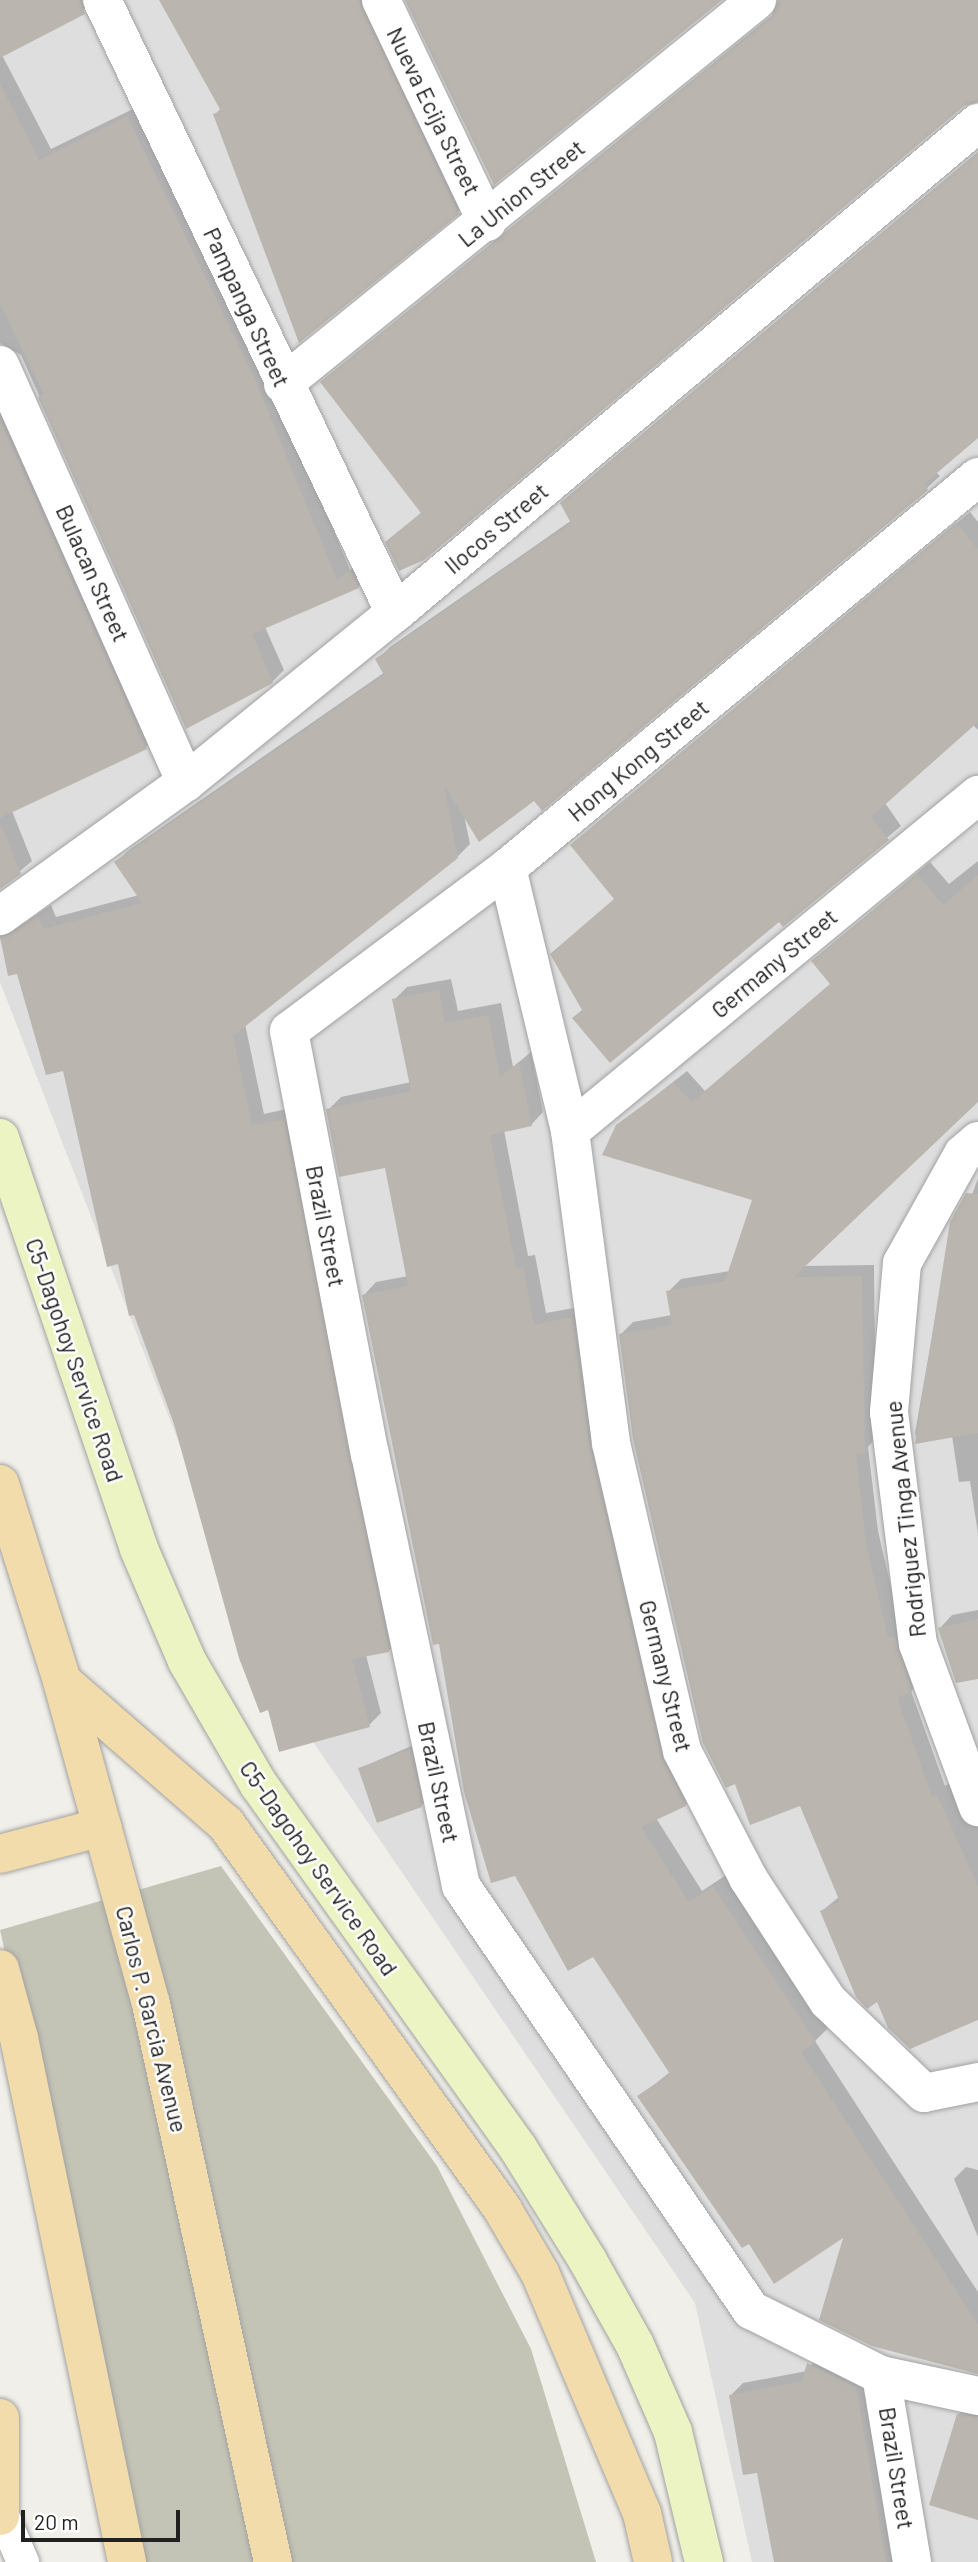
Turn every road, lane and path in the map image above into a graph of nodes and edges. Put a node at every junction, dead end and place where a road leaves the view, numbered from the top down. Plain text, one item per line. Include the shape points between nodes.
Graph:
1 (102, 0) edge
2 (381, 0) edge
3 (757, 0) edge
4 (978, 123) edge
5 (487, 222) junction
6 (0, 365) edge
7 (283, 384) junction
8 (978, 477) edge
9 (395, 613) junction
10 (186, 782) junction
11 (978, 794) edge
12 (507, 869) junction
13 (0, 916) edge
14 (289, 1031) joint
15 (570, 1131) junction
16 (0, 1138) edge
17 (978, 1142) edge
18 (0, 1484) edge
19 (62, 1681) junction
20 (978, 1807) edge
21 (102, 1827) junction
22 (0, 1854) edge
23 (0, 1969) edge
24 (978, 2082) edge
25 (881, 2375) junction
26 (978, 2396) edge
27 (0, 2418) edge
28 (1, 2514) edge
29 (23, 2562) edge
30 (127, 2562) edge
31 (273, 2562) edge
32 (653, 2562) edge
33 (704, 2562) edge
34 (912, 2562) edge

1 - 7 street, Pampanga Street
2 - 5 street, Nueva Ecija Street
3 - 5 street, La Union Street
4 - 9 street, Ilocos Street
5 - 7 street, La Union Street
6 - 10 street, Bulacan Street
7 - 9 street, Pampanga Street
8 - 12 street, Hong Kong Street
9 - 10 street, Ilocos Street
10 - 13 street, Ilocos Street
11 - 15 street, Germany Street
12 - 14 street, Hong Kong Street
12 - 15 street, Germany Street
14 - 25 street, Brazil Street via 370,1454 461,1886 751,2310
15 - 24 street, Germany Street via 611,1443 682,1751 748,1878 828,2001 924,2093
16 - 33 main road, C5-Dagohoy Service Road via 139,1549 187,1661 259,1784 518,2148 588,2261 635,2345 673,2432
17 - 20 street, Rodriguez Tinga Avenue via 963,1154 902,1263 889,1412 918,1644
18 - 19 main road, Carlos P. Garcia Avenue
19 - 21 main road, Carlos P. Garcia Avenue
19 - 32 main road via 226,1824 503,2210 540,2273 637,2500
21 - 22 main road
21 - 31 main road, Carlos P. Garcia Avenue via 151,2004
23 - 30 main road via 19,2038
25 - 26 street, Brazil Street
25 - 34 street, Brazil Street
27 - 28 main road
28 - 29 lane

